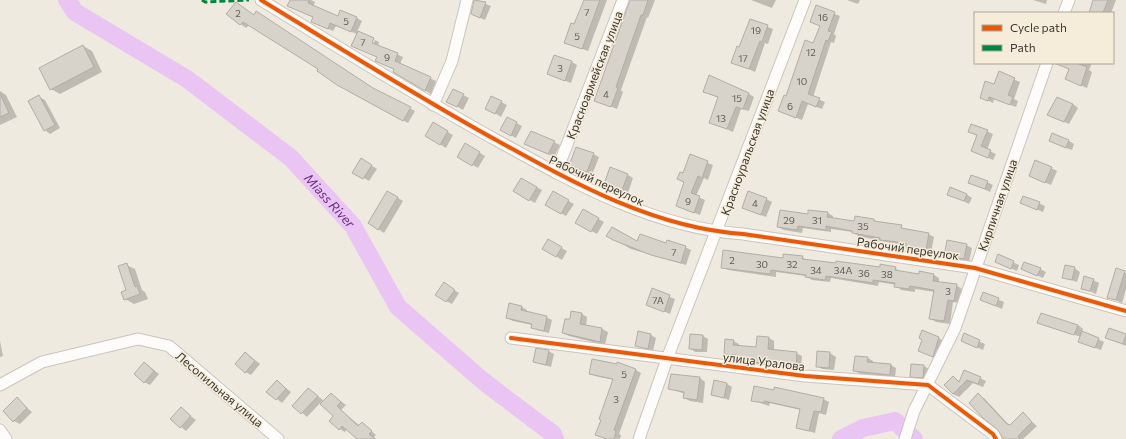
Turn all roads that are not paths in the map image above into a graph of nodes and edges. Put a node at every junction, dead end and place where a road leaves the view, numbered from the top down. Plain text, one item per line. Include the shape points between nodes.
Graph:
1 (261, 0) edge
2 (467, 0) edge
3 (623, 0) edge
4 (805, 0) edge
5 (1069, 0) edge
6 (1064, 12) edge
7 (1047, 64) edge
8 (434, 105) junction
9 (556, 173) junction
10 (717, 232) junction
11 (975, 268) junction
12 (1126, 311) edge
13 (511, 338) dead end
14 (667, 359) junction
15 (0, 385) edge
16 (928, 385) junction
17 (0, 430) edge
18 (6, 439) edge
19 (278, 439) edge
20 (639, 439) edge
21 (905, 439) edge
22 (996, 439) edge

1 - 8 street, Рабочий переулок
2 - 8 street via 452,61
3 - 9 street, Красноармейская улица
4 - 10 street, Красноуральская улица
5 - 6 street
7 - 11 street, Кирпичная улица
8 - 9 street, Рабочий переулок
9 - 10 street, Рабочий переулок via 640,212
10 - 11 street, Рабочий переулок
10 - 14 street, Красноуральская улица
11 - 12 street, Рабочий переулок
11 - 16 street, Кирпичная улица via 955,328
13 - 14 street, улица Уралова
14 - 16 street, улица Уралова via 805,376
14 - 20 street, Красноуральская улица
15 - 19 street, Лесопильная улица via 42,362 138,339 169,346
16 - 21 street, Кирпичная улица via 914,411
16 - 22 street via 993,434
17 - 18 street

